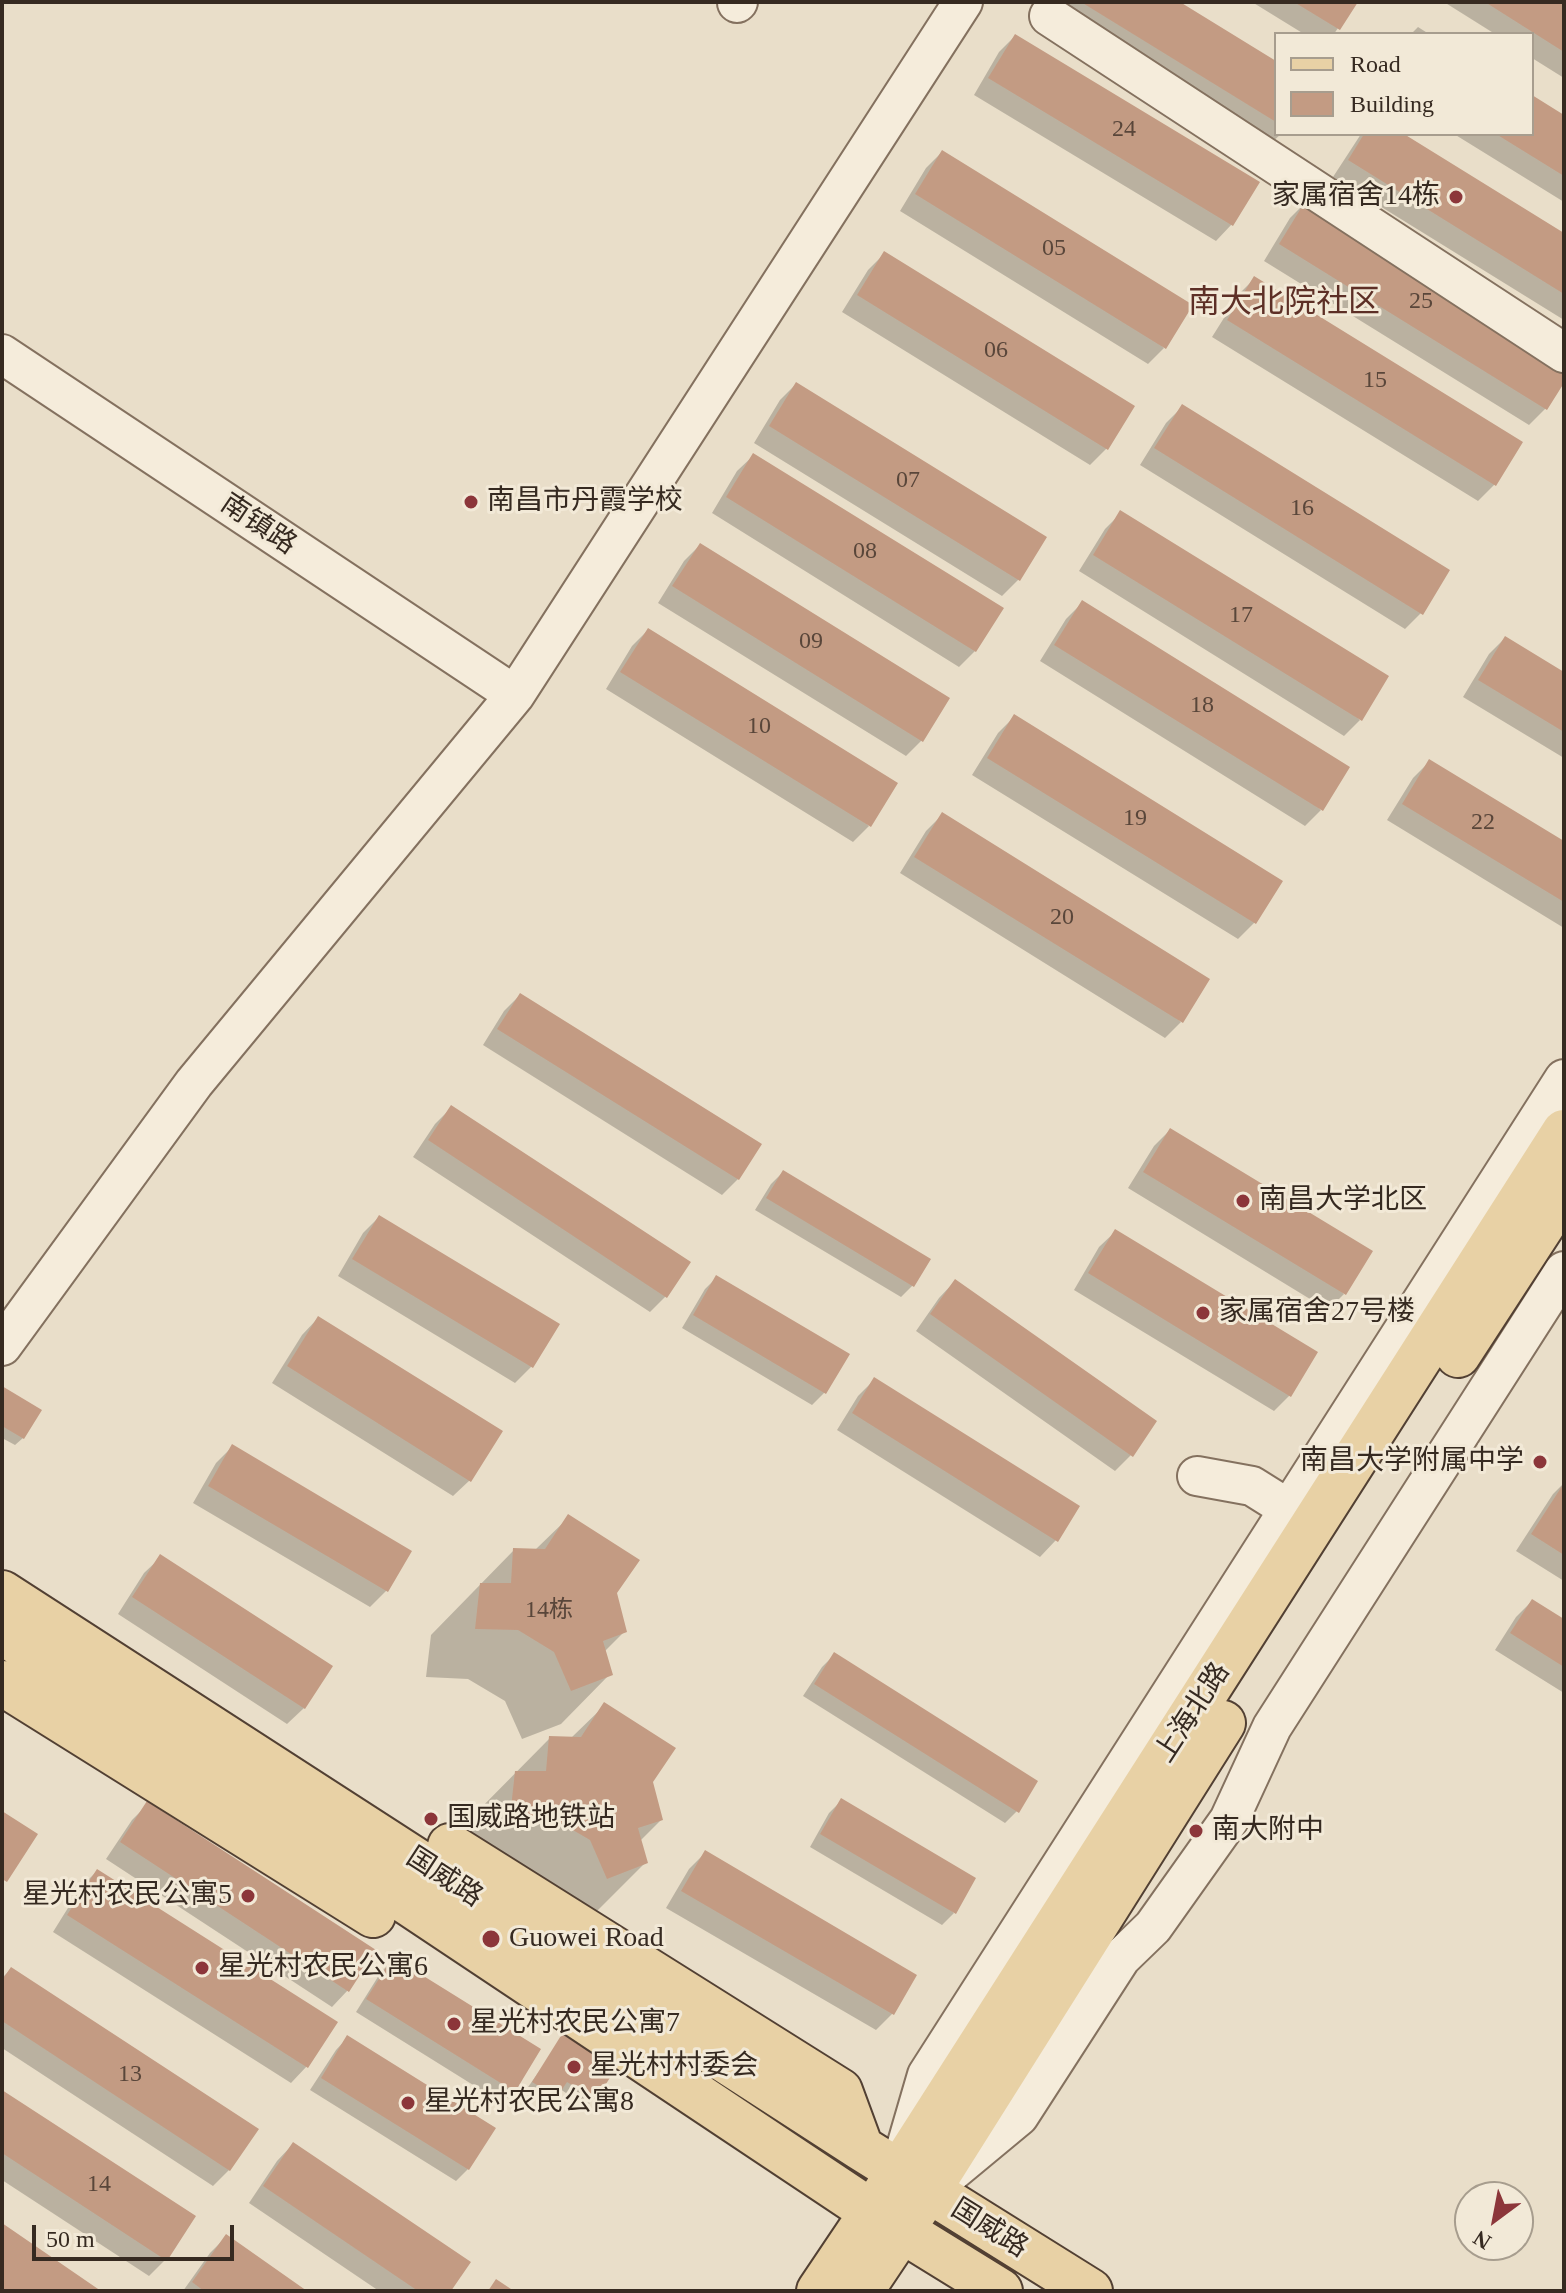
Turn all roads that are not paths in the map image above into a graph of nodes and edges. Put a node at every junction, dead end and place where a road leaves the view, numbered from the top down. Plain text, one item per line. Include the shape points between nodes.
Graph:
1 (963, 2) edge
2 (1049, 16) dead end
3 (1564, 353) edge
4 (2, 354) edge
5 (515, 695) junction
6 (1564, 1079) edge
7 (1564, 1132) edge
8 (1564, 1192) edge
9 (1564, 1271) edge
10 (2, 1346) edge
11 (1197, 1476) dead end
12 (1302, 1517) junction
13 (2, 1566) edge
14 (2, 1593) edge
15 (2, 1632) edge
16 (2, 1683) edge
17 (861, 2148) junction
18 (913, 2182) junction
19 (835, 2187) junction
20 (887, 2221) junction
21 (819, 2291) edge
22 (861, 2291) edge
23 (1000, 2291) edge
24 (1090, 2291) edge

1 - 5 street
2 - 3 street
4 - 5 street, 南镇路
5 - 10 street via 194,1083
6 - 12 street
7 - 12 main road, 上海北路
8 - 18 main road, 上海北路
9 - 18 street via 1272,1727 1229,1820 1153,1927 1121,1958 1019,2116
11 - 12 street via 1252,1486
12 - 18 main road, 上海北路
13 - 17 main road via 840,2091
14 - 17 main road, 国威路
15 - 19 main road, 国威路
16 - 19 main road via 780,2169
17 - 18 main road, 国威路
18 - 20 main road, 上海北路
18 - 24 main road, 国威路
19 - 20 main road, 国威路
20 - 21 main road, 上海北路
20 - 22 main road, 上海北路
20 - 23 main road, 国威路

